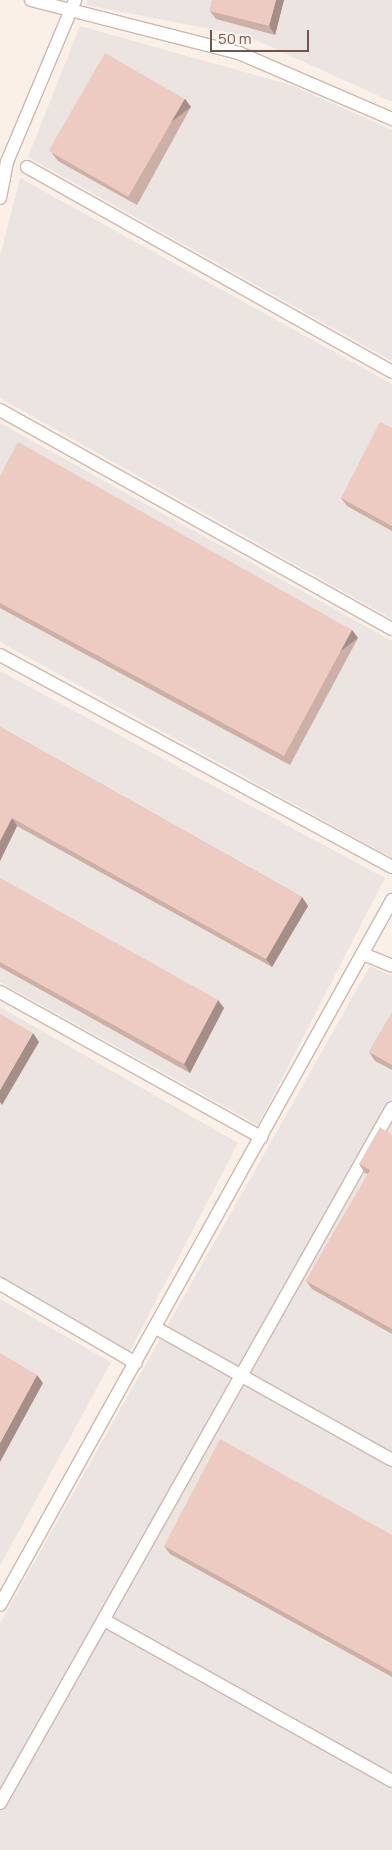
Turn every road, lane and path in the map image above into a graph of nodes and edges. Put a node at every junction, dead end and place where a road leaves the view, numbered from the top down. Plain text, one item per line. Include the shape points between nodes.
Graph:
1 (31, 0) edge
2 (73, 6) edge
3 (392, 119) edge
4 (27, 168) dead end
5 (0, 198) edge
6 (392, 372) edge
7 (0, 410) edge
8 (392, 629) edge
9 (0, 655) edge
10 (392, 867) edge
11 (392, 900) edge
12 (363, 954) junction
13 (392, 966) edge
14 (0, 992) edge
15 (392, 1108) edge
16 (261, 1137) junction
17 (0, 1284) edge
18 (156, 1328) junction
19 (136, 1363) junction
20 (240, 1375) junction
21 (392, 1460) edge
22 (0, 1606) edge
23 (104, 1620) junction
24 (392, 1781) edge
25 (0, 1803) edge

1 - 2 street
2 - 3 street via 239,53
2 - 5 street via 7,162
4 - 6 street
7 - 8 street
9 - 10 street
11 - 12 street
12 - 13 street
12 - 16 street
14 - 16 street
15 - 20 street
16 - 18 street
17 - 19 street
18 - 19 street
18 - 20 street
19 - 22 street
20 - 21 street
20 - 23 street
23 - 24 street
23 - 25 street

